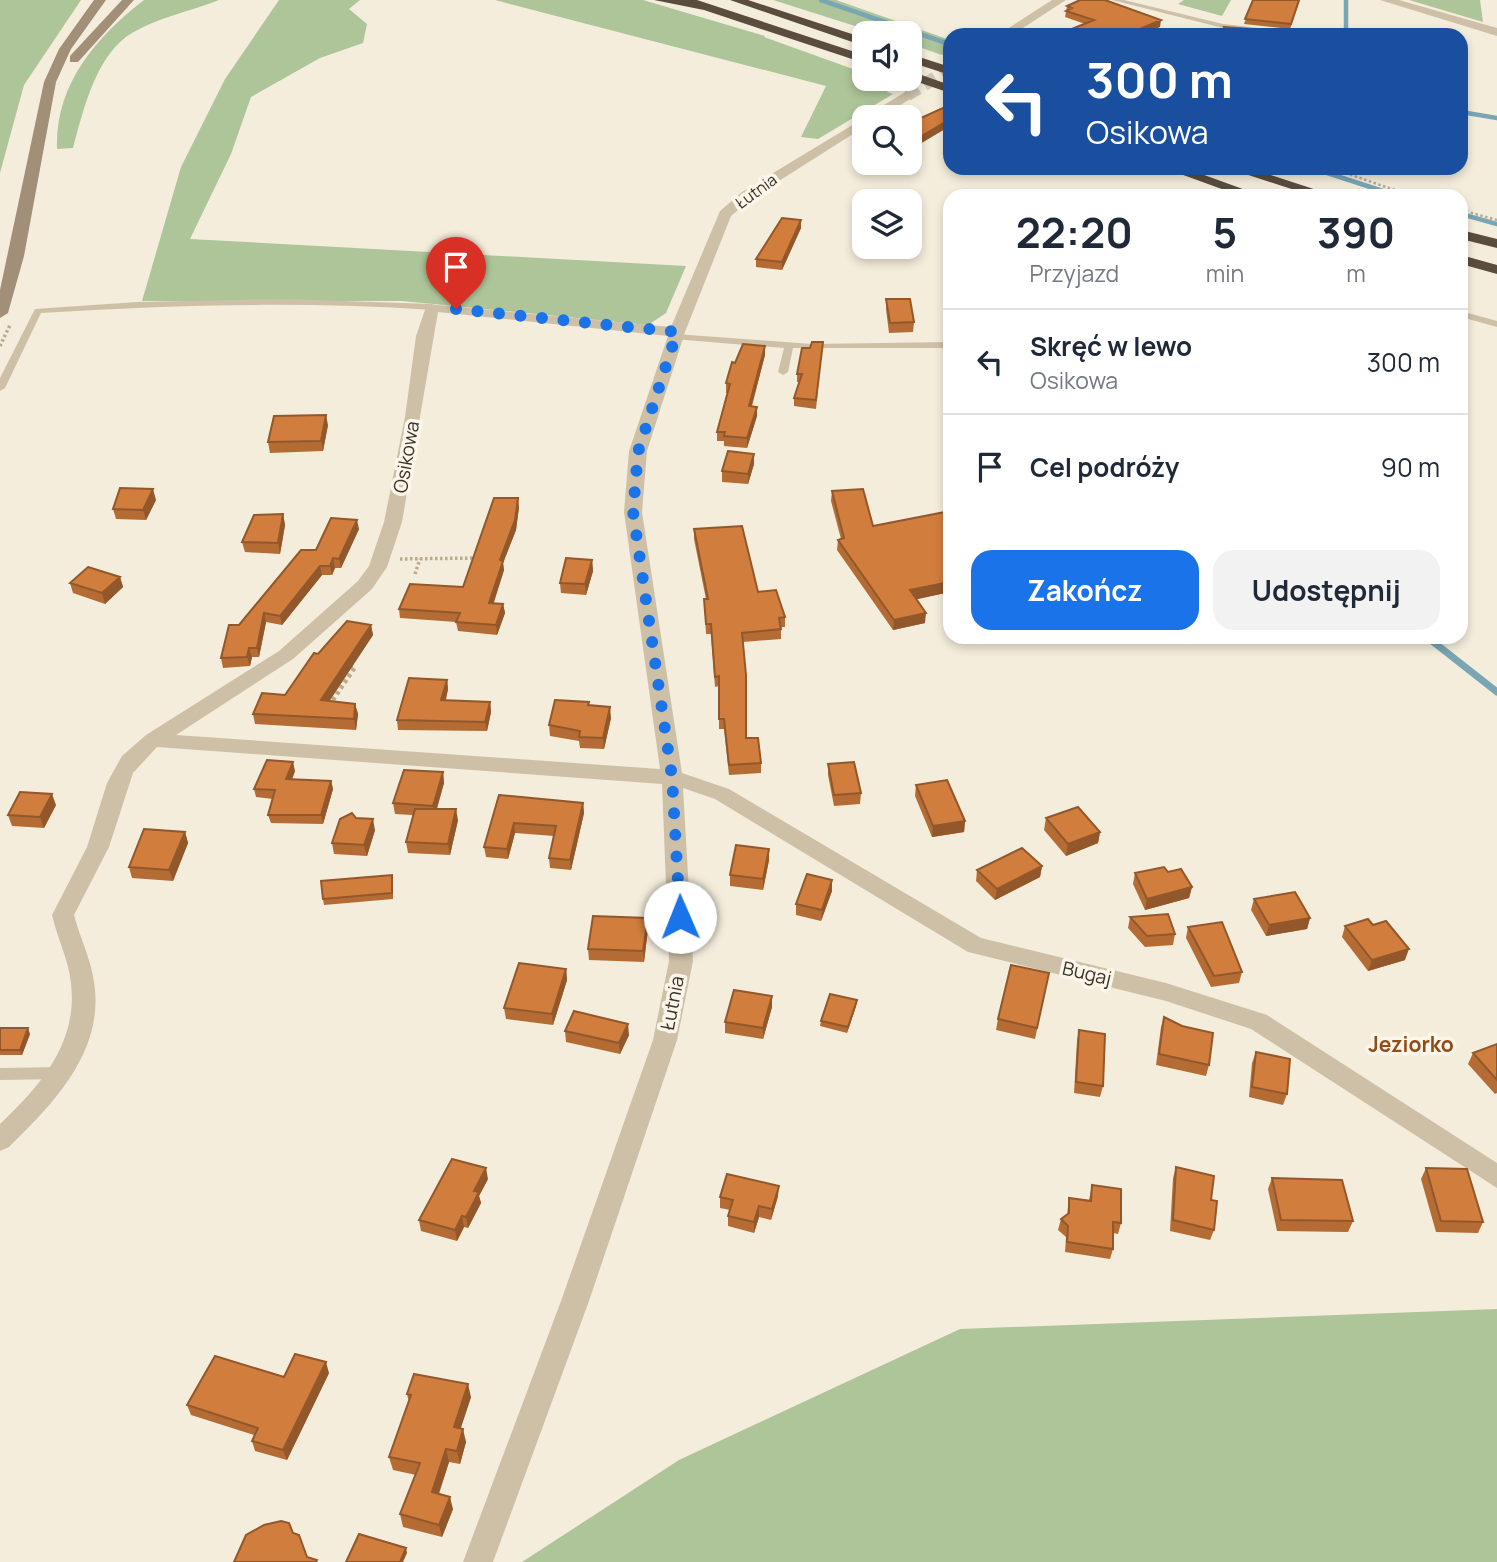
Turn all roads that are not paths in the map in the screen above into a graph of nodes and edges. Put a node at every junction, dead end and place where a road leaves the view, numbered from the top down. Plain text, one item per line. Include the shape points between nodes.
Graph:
1 (100, 0) edge
2 (128, 0) edge
3 (660, 0) edge
4 (685, 0) edge
5 (736, 0) edge
6 (749, 0) edge
7 (1060, 0) edge
8 (1115, 0) edge
9 (1386, 0) edge
10 (769, 10) junction
11 (747, 19) junction
12 (1015, 28) edge
13 (1241, 28) edge
14 (1497, 32) edge
15 (852, 38) edge
16 (852, 55) edge
17 (922, 62) edge
18 (943, 69) edge
19 (922, 79) edge
20 (943, 87) edge
21 (907, 95) tunnel mouth
22 (48, 99) junction
23 (891, 105) edge
24 (852, 129) edge
25 (1192, 175) edge
26 (1258, 175) edge
27 (1234, 189) edge
28 (1304, 189) edge
29 (1468, 236) edge
30 (1497, 244) edge
31 (1468, 261) edge
32 (1497, 270) edge
33 (432, 307) junction
34 (6, 316) edge
35 (1468, 316) edge
36 (1494, 323) edge
37 (1482, 330) dead end
38 (676, 335) junction
39 (943, 345) edge
40 (789, 347) junction
41 (783, 372) dead end
42 (0, 388) edge
43 (153, 740) junction
44 (672, 777) junction
45 (62, 1073) junction
46 (0, 1074) edge
47 (0, 1140) edge
48 (1497, 1177) edge
49 (478, 1562) edge

1 - 22 street via 72,38 52,77
2 - 22 street via 90,39
3 - 11 highway
4 - 11 highway
5 - 10 highway
6 - 10 highway
7 - 12 street
8 - 13 lane
9 - 14 street
10 - 15 highway
11 - 16 highway
17 - 18 highway
19 - 20 highway
21 - 23 street
22 - 34 street
24 - 38 street, Łutnia via 747,195 725,214
25 - 27 highway
26 - 28 highway
29 - 30 highway
31 - 32 highway
33 - 38 street
33 - 42 lane via 143,304 38,312
33 - 43 street, Osikowa via 400,491 382,558 365,585 286,655
35 - 36 lane
36 - 37 lane
38 - 40 lane
38 - 44 street, Łutnia via 638,452 633,512
39 - 40 lane
40 - 41 lane
43 - 44 street
43 - 45 street, Osikowa via 122,768 102,838 63,915 81,973 84,1006 80,1034
44 - 48 street, Bugaj via 722,794 976,946 1166,992 1259,1022
44 - 49 street, Łutnia via 681,961 665,1040
45 - 46 lane
45 - 47 street, Osikowa

